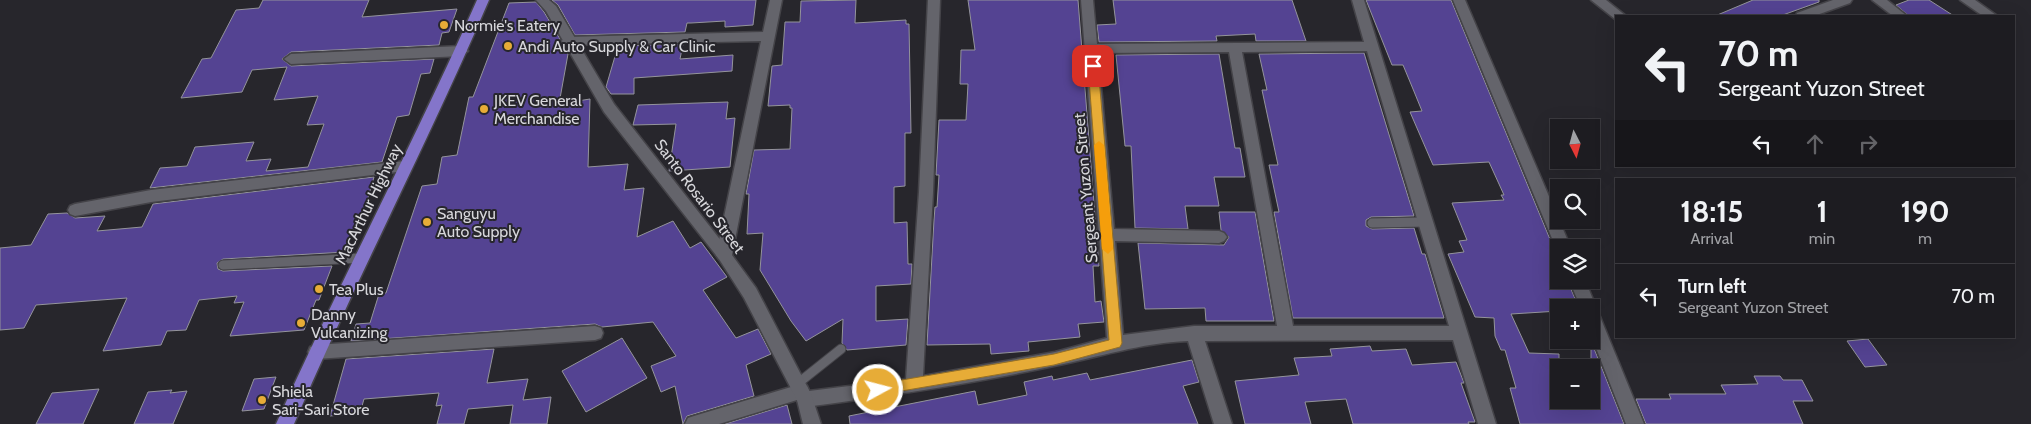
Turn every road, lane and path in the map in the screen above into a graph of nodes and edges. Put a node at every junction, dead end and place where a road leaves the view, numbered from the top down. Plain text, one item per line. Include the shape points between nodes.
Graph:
1 (483, 0) edge
2 (542, 0) edge
3 (776, 0) edge
4 (934, 0) edge
5 (1087, 0) edge
6 (1358, 0) edge
7 (1459, 0) edge
8 (1597, 0) edge
9 (1846, 0) edge
10 (1878, 0) edge
11 (1966, 0) edge
12 (1619, 15) edge
13 (1805, 15) edge
14 (1900, 15) edge
15 (1990, 15) edge
16 (768, 36) junction
17 (568, 41) junction
18 (1373, 46) junction
19 (1235, 48) junction
20 (1092, 49) junction
21 (461, 51) junction
22 (291, 59) dead end
23 (405, 166) junction
24 (75, 210) dead end
25 (1426, 222) junction
26 (1372, 223) dead end
27 (1106, 235) junction
28 (1219, 237) dead end
29 (1560, 239) edge
30 (724, 255) junction
31 (361, 258) junction
32 (223, 265) dead end
33 (595, 332) dead end
34 (1194, 333) junction
35 (1286, 333) junction
36 (1459, 333) junction
37 (1600, 336) edge
38 (1116, 343) junction
39 (841, 349) dead end
40 (316, 352) junction
41 (914, 385) junction
42 (801, 392) junction
43 (285, 424) edge
44 (694, 424) edge
45 (812, 424) edge
46 (1223, 424) edge
47 (1486, 424) edge
48 (1635, 424) edge

1 - 21 highway, MacArthur Highway
2 - 17 street, Santo Rosario Street via 551,9
3 - 16 street
4 - 41 street
5 - 20 street, Sergeant Yuzon Street
6 - 18 street
7 - 29 street
8 - 12 street
9 - 13 street
10 - 14 street
11 - 15 street
16 - 17 street
16 - 30 street
17 - 30 street, Santo Rosario Street via 610,108
18 - 19 street
18 - 25 street
19 - 20 street
19 - 35 street
20 - 27 street, Sergeant Yuzon Street
21 - 22 street
21 - 23 highway, MacArthur Highway
23 - 24 street via 150,196
23 - 31 highway, MacArthur Highway
25 - 26 lane
25 - 36 street
27 - 28 street
27 - 38 street, Sergeant Yuzon Street
30 - 42 street, Santo Rosario Street via 750,293
31 - 32 lane
31 - 40 highway, MacArthur Highway
33 - 40 street
34 - 35 street
34 - 38 street
34 - 46 street
35 - 36 street
36 - 47 street
37 - 48 street
38 - 41 street via 1054,359
39 - 42 lane
40 - 43 highway, MacArthur Highway
41 - 42 street
42 - 44 street
42 - 45 street, Santo Rosario Street

